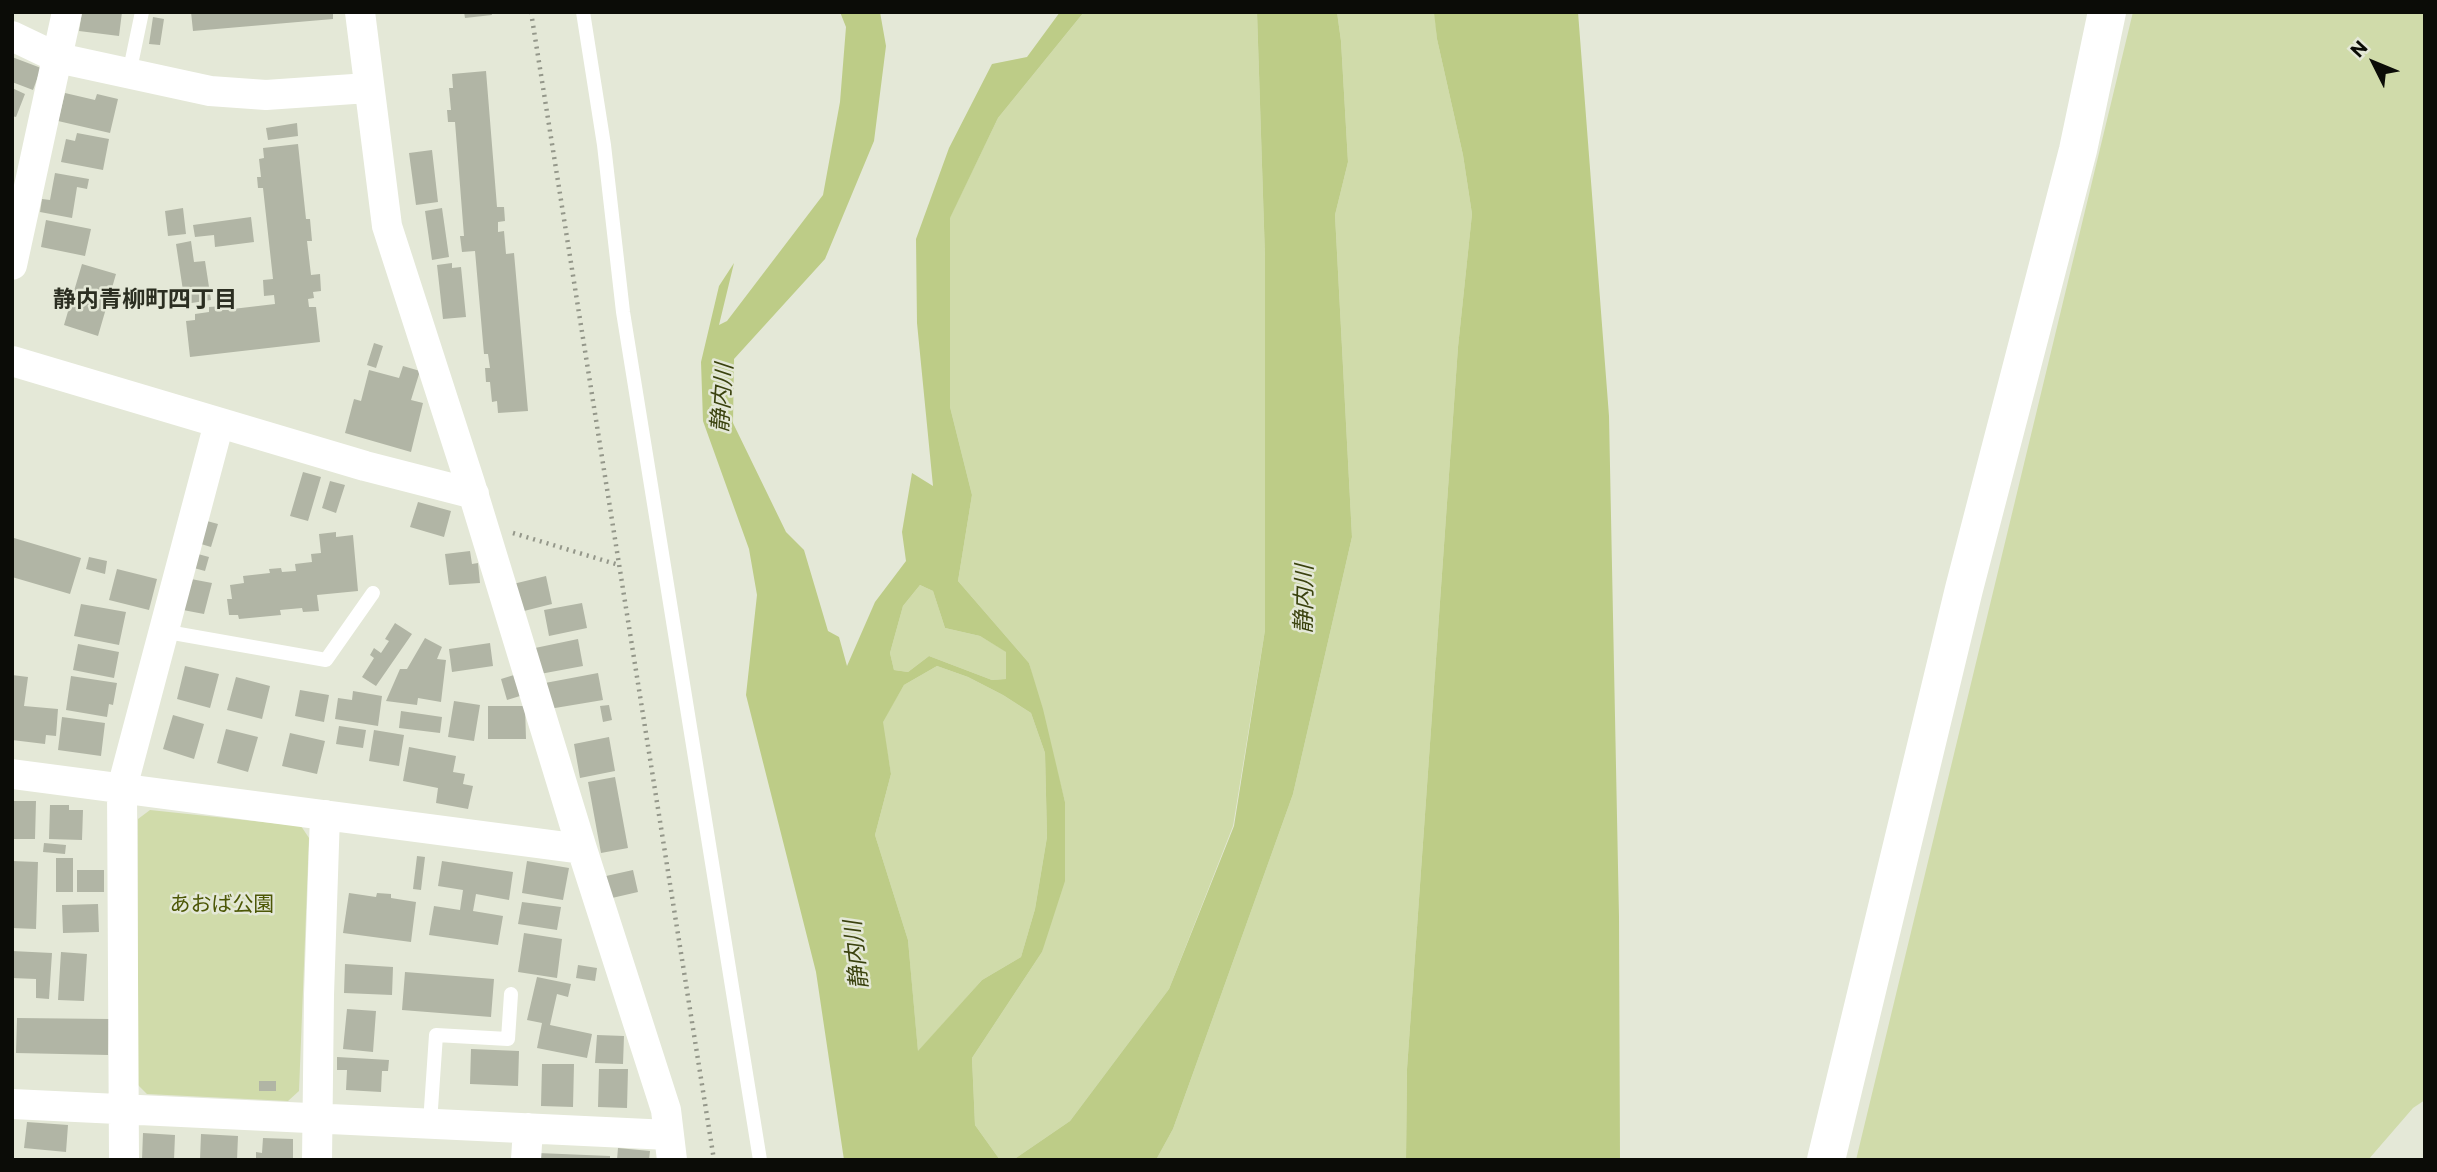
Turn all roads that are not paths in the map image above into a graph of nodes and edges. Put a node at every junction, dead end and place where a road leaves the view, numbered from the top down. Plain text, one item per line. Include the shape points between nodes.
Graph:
1 (67, 12) edge
2 (142, 12) edge
3 (360, 12) edge
4 (583, 12) edge
5 (2107, 12) edge
6 (12, 36) edge
7 (58, 58) junction
8 (129, 74) junction
9 (368, 88) junction
10 (12, 265) edge
11 (12, 361) edge
12 (219, 423) junction
13 (474, 494) junction
14 (373, 593) dead end
15 (162, 631) junction
16 (12, 774) edge
17 (122, 788) junction
18 (325, 815) junction
19 (582, 849) junction
20 (512, 994) dead end
21 (12, 1104) edge
22 (125, 1109) junction
23 (319, 1118) junction
24 (430, 1123) junction
25 (527, 1128) junction
26 (670, 1147) edge
27 (124, 1160) edge
28 (317, 1160) edge
29 (526, 1160) edge
30 (760, 1160) edge
31 (1826, 1160) edge

1 - 7 street
2 - 8 lane
3 - 9 street
4 - 30 lane via 625,326
5 - 31 street via 2078,150 1964,589
6 - 7 street
7 - 8 street
7 - 10 street
8 - 9 street via 210,91 266,96
9 - 13 street via 387,226
11 - 12 street
12 - 13 street
12 - 15 street
13 - 19 street
14 - 15 lane via 326,660
15 - 17 street
16 - 17 street
17 - 18 street
17 - 22 street
18 - 19 street
18 - 23 street via 330,874 319,995
19 - 26 street via 666,1110
20 - 24 lane via 508,1039 436,1035
21 - 22 street
22 - 23 street
22 - 27 street
23 - 24 street
23 - 28 street
24 - 25 street
25 - 26 street
25 - 29 street

